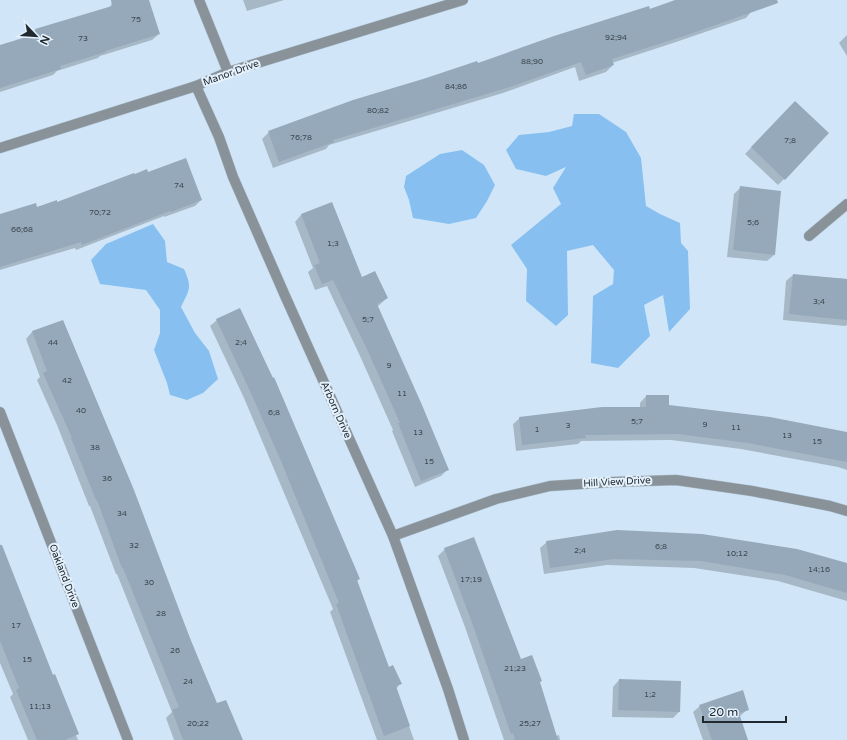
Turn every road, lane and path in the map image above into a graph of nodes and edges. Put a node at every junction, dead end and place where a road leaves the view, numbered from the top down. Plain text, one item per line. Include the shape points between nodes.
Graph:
1 (199, 0) edge
2 (464, 0) edge
3 (228, 72) junction
4 (196, 86) junction
5 (0, 148) edge
6 (847, 204) edge
7 (809, 236) dead end
8 (0, 412) edge
9 (847, 511) edge
10 (393, 536) junction
11 (128, 740) edge
12 (464, 740) edge

1 - 3 street
2 - 3 street, Manor Drive
3 - 4 street, Manor Drive
4 - 5 street, Manor Drive
4 - 10 street, Arborn Drive via 219,137 233,177
6 - 7 street
8 - 11 street, Oakland Drive
9 - 10 street, Hill View Drive via 752,491 676,480 613,482 550,486 496,498
10 - 12 street, Arborn Drive

